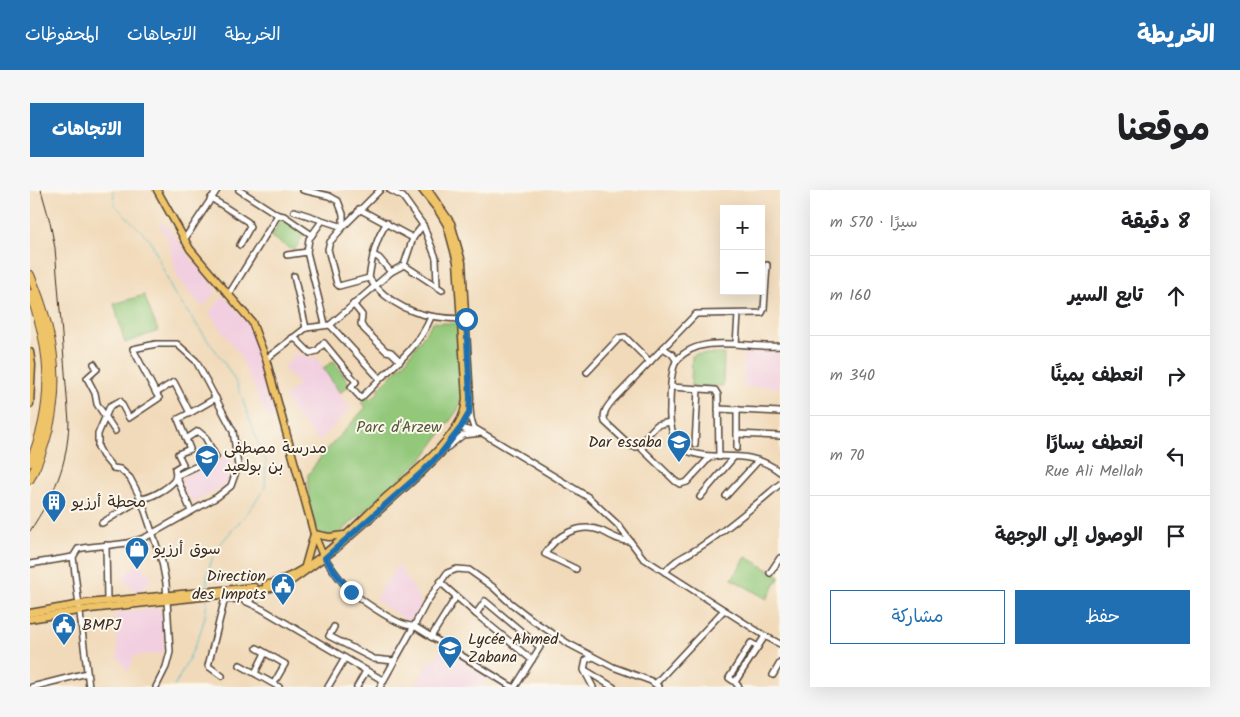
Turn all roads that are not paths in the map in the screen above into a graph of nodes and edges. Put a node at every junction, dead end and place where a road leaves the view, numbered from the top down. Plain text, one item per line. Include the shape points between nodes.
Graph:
1 (157, 190) edge
2 (217, 190) edge
3 (239, 190) edge
4 (303, 190) edge
5 (380, 190) edge
6 (390, 190) edge
7 (422, 190) edge
8 (428, 190) edge
9 (312, 191) edge
10 (212, 198) junction
11 (360, 209) junction
12 (294, 211) dead end
13 (278, 215) junction
14 (322, 221) junction
15 (387, 223) junction
16 (423, 225) junction
17 (343, 227) junction
18 (312, 234) junction
19 (413, 238) junction
20 (184, 240) junction
21 (240, 245) dead end
22 (307, 252) junction
23 (373, 254) junction
24 (287, 255) dead end
25 (404, 265) junction
26 (767, 266) dead end
27 (391, 272) junction
28 (30, 275) edge
29 (294, 276) dead end
30 (369, 278) junction
31 (375, 286) junction
32 (30, 294) edge
33 (229, 294) junction
34 (353, 304) junction
35 (738, 315) junction
36 (431, 317) junction
37 (464, 319) junction
38 (328, 324) junction
39 (306, 328) junction
40 (292, 338) junction
41 (736, 344) junction
42 (780, 346) edge
43 (663, 348) junction
44 (30, 352) edge
45 (266, 359) junction
46 (400, 360) junction
47 (676, 361) junction
48 (650, 362) junction
49 (94, 364) dead end
50 (587, 372) dead end
51 (380, 379) junction
52 (671, 388) junction
53 (698, 389) junction
54 (156, 393) junction
55 (216, 398) junction
56 (30, 404) edge
57 (470, 405) junction
58 (718, 409) junction
59 (736, 409) junction
60 (780, 412) edge
61 (190, 413) junction
62 (106, 418) junction
63 (670, 422) junction
64 (460, 425) junction
65 (474, 428) junction
66 (115, 431) dead end
67 (483, 433) junction
68 (737, 434) junction
69 (780, 436) edge
70 (186, 438) junction
71 (695, 444) dead end
72 (638, 445) junction
73 (737, 448) dead end
74 (441, 453) junction
75 (710, 456) junction
76 (719, 457) junction
77 (734, 457) junction
78 (758, 461) junction
79 (30, 462) edge
80 (780, 472) edge
81 (176, 476) junction
82 (30, 479) edge
83 (780, 484) edge
84 (726, 496) dead end
85 (700, 497) dead end
86 (141, 499) junction
87 (190, 511) junction
88 (102, 523) dead end
89 (153, 533) junction
90 (314, 534) junction
91 (344, 535) junction
92 (630, 541) junction
93 (106, 545) junction
94 (74, 555) junction
95 (323, 556) junction
96 (780, 558) edge
97 (30, 564) edge
98 (305, 566) junction
99 (576, 569) dead end
100 (665, 572) junction
101 (770, 573) dead end
102 (440, 582) junction
103 (261, 590) junction
104 (216, 592) junction
105 (230, 594) junction
106 (456, 597) junction
107 (167, 598) junction
108 (240, 599) junction
109 (107, 601) junction
110 (248, 602) junction
111 (80, 607) junction
112 (724, 610) junction
113 (30, 613) edge
114 (476, 614) junction
115 (30, 619) edge
116 (334, 626) dead end
117 (414, 626) junction
118 (765, 636) junction
119 (431, 637) junction
120 (344, 644) junction
121 (780, 644) edge
122 (257, 648) dead end
123 (265, 653) junction
124 (336, 654) junction
125 (594, 657) junction
126 (345, 658) junction
127 (532, 660) junction
128 (394, 661) junction
129 (780, 663) edge
130 (240, 665) dead end
131 (584, 670) junction
132 (366, 672) junction
133 (87, 673) junction
134 (255, 673) junction
135 (773, 675) dead end
136 (222, 676) dead end
137 (384, 681) junction
138 (274, 684) junction
139 (657, 685) edge
140 (737, 685) edge
141 (32, 687) edge
142 (88, 687) edge
143 (156, 687) edge
144 (280, 687) edge
145 (328, 687) edge
146 (357, 687) edge
147 (380, 687) edge
148 (513, 687) edge
149 (593, 687) edge
150 (613, 687) edge

1 - 20 main road
2 - 10 street
3 - 13 street
4 - 9 street
5 - 11 street
6 - 16 street via 403,197
7 - 37 main road via 447,225 457,262
8 - 37 main road via 451,223 457,240 462,262
9 - 17 street via 338,201
10 - 20 street
10 - 21 street via 248,222 250,228
11 - 15 street
11 - 17 street
12 - 14 street
13 - 18 street
13 - 33 street
14 - 17 street
14 - 18 street
15 - 19 street
15 - 23 street
16 - 19 street
16 - 25 street via 436,258 440,288
17 - 30 street via 328,249 337,284 342,286
18 - 22 street
19 - 25 street
20 - 33 main road
22 - 24 street
22 - 38 street
23 - 27 street
23 - 30 street
25 - 27 street
26 - 35 street via 762,314
27 - 31 street
28 - 82 highway via 49,328 54,378 50,423
29 - 39 street
30 - 31 street
31 - 34 street
31 - 36 street via 398,306
32 - 79 highway via 48,362 44,419
33 - 45 main road via 252,322
34 - 38 street
34 - 46 street via 362,315 364,329
35 - 41 street
35 - 43 street via 696,314
36 - 37 street
36 - 46 street
37 - 57 main road
37 - 64 main road via 466,398
38 - 39 street
38 - 51 street
39 - 40 street
40 - 45 street
40 - 51 street via 310,353 324,343 356,382 351,387 361,398
41 - 42 street
41 - 47 street via 715,343 691,350
43 - 47 street
43 - 48 street
44 - 56 main road
45 - 90 main road
46 - 51 street
47 - 52 street
48 - 50 street via 625,337 619,338
48 - 72 street via 609,405 603,417 631,446
49 - 62 street via 97,369 86,378
52 - 53 street
52 - 63 street
53 - 58 street via 715,390
53 - 71 street
54 - 55 street via 133,349 177,344 196,361
54 - 61 street via 174,382
54 - 62 street via 159,398 129,418 120,401 110,406
55 - 61 street
55 - 87 street via 233,431 237,449 236,472 231,486
57 - 64 main road via 469,413
57 - 65 street
58 - 59 street
58 - 76 street
59 - 60 street
59 - 68 street
61 - 70 street via 178,419
62 - 66 street
62 - 86 street via 98,434 98,447 113,468 120,469 130,478
63 - 72 street via 657,425
63 - 75 street via 683,449 700,456
64 - 65 street
64 - 67 street
64 - 74 main road
64 - 91 main road via 416,471
65 - 67 street
67 - 74 street via 463,435
67 - 92 street via 588,497
68 - 69 street
68 - 73 street
70 - 81 street via 190,449 178,454 183,464 175,469
70 - 81 street via 198,432 206,437 216,457
72 - 75 street via 680,484 687,482
74 - 95 main road
75 - 76 street
76 - 77 street
77 - 78 street
77 - 85 street
78 - 80 street
78 - 84 street
81 - 86 street via 158,492
81 - 87 street
83 - 100 street via 699,547 674,561
86 - 88 street
86 - 89 street
87 - 89 street
89 - 93 street via 130,542
89 - 107 street via 162,562
90 - 91 main road
90 - 95 main road
90 - 98 main road
91 - 95 main road
92 - 99 street via 599,530 578,529 565,533 546,554
92 - 100 street via 643,558
93 - 94 street via 78,549
93 - 109 street
94 - 97 street
94 - 111 street
95 - 98 main road
95 - 103 main road via 290,582
95 - 117 street via 351,592 407,627
96 - 101 street
98 - 104 main road via 273,583
100 - 112 street
102 - 106 street
102 - 117 street
102 - 125 street via 447,573 457,569 469,570 535,622
103 - 105 main road
103 - 110 street
104 - 105 main road
104 - 107 main road
105 - 108 street
106 - 114 street
106 - 119 street
107 - 109 main road
107 - 111 main road
107 - 143 street via 170,652
108 - 110 street
108 - 136 street via 224,602 208,666
109 - 111 main road
110 - 124 street
111 - 113 main road
111 - 115 main road
111 - 133 street
112 - 118 street
112 - 139 street
114 - 127 street
114 - 127 street via 485,601 540,647
116 - 120 street via 328,636
117 - 119 street
117 - 128 street
118 - 121 street
118 - 140 street
119 - 148 street
120 - 124 street
120 - 128 street via 374,659
122 - 123 street
123 - 134 street
123 - 138 street via 285,664
124 - 126 street
125 - 131 street via 586,660
125 - 139 street
126 - 132 street
126 - 145 street
127 - 148 street
128 - 137 street
129 - 135 street
130 - 134 street
131 - 149 street
131 - 150 street
132 - 137 street
132 - 146 street
133 - 141 street
133 - 142 street
134 - 138 street
137 - 147 street
138 - 144 street

